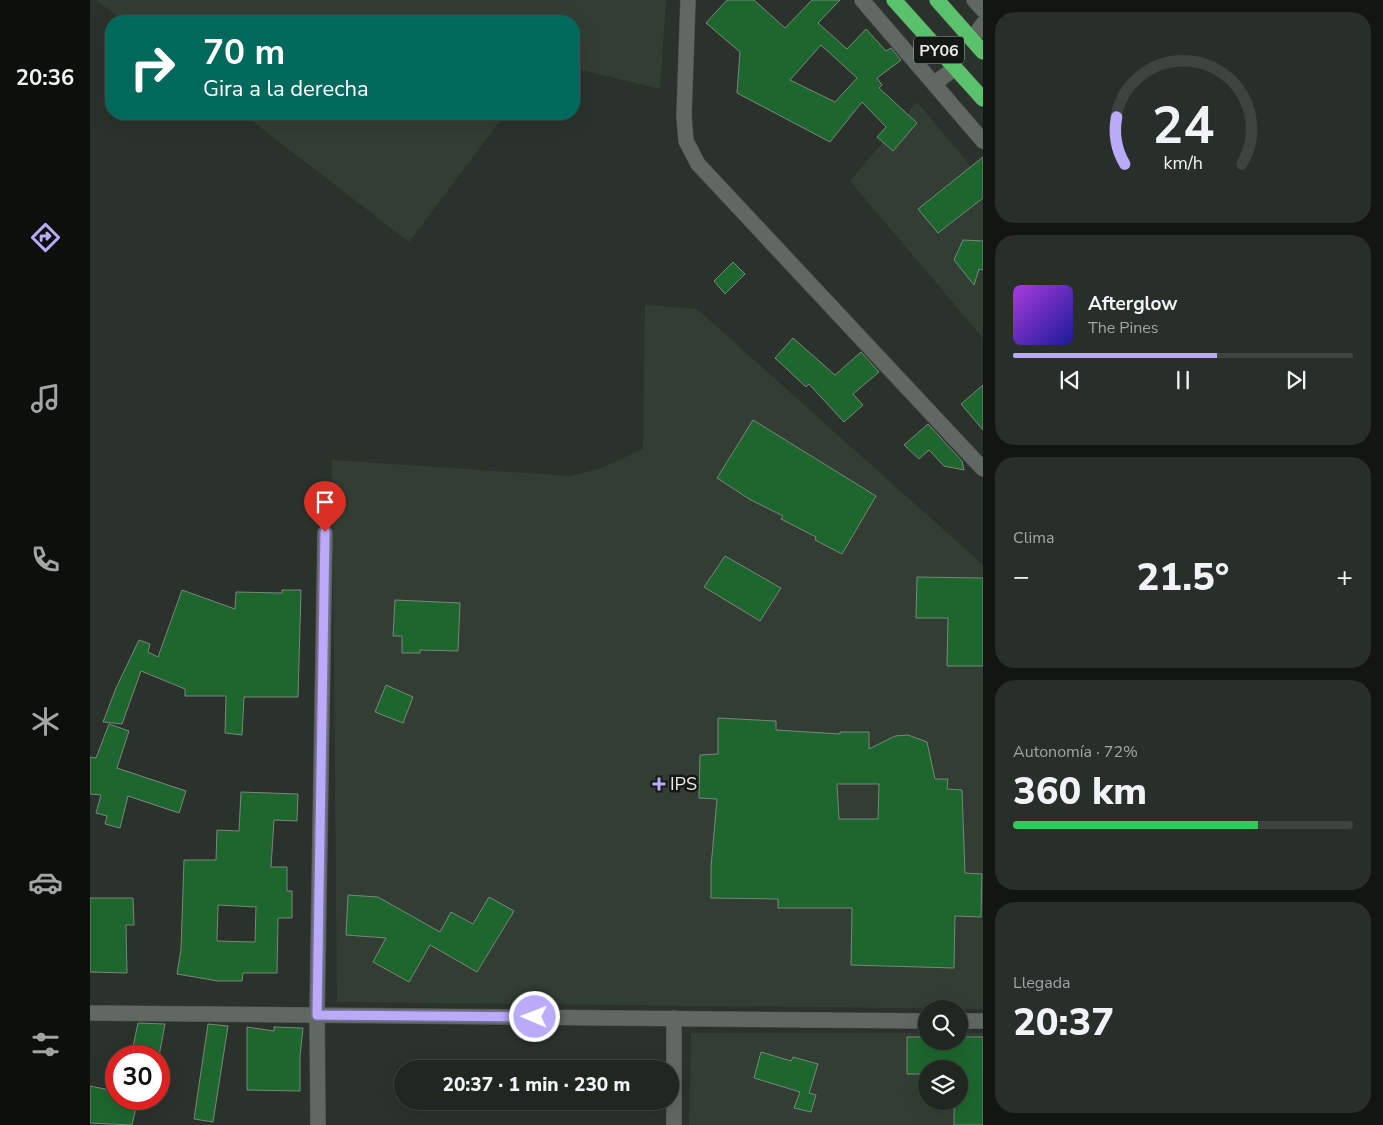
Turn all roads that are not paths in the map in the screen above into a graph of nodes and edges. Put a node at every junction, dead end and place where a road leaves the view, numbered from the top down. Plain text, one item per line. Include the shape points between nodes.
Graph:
1 (688, 0) edge
2 (862, 0) edge
3 (894, 0) edge
4 (937, 0) edge
5 (974, 0) edge
6 (983, 10) edge
7 (983, 24) edge
8 (972, 39) junction
9 (983, 52) edge
10 (955, 68) junction
11 (935, 83) junction
12 (983, 99) edge
13 (983, 141) edge
14 (983, 469) edge
15 (325, 532) dead end
16 (90, 1013) edge
17 (317, 1015) junction
18 (674, 1018) junction
19 (918, 1021) edge
20 (968, 1021) edge
21 (983, 1022) edge
22 (318, 1125) edge
23 (674, 1125) edge

1 - 14 street via 684,116 686,141 698,164
2 - 11 street
3 - 10 highway, PY06
4 - 8 highway, PY06
5 - 6 street
7 - 8 street
8 - 9 highway, PY06
10 - 11 street
10 - 12 highway, PY06
11 - 13 street
15 - 17 street
16 - 17 street
17 - 18 street
17 - 22 street
18 - 19 street
18 - 23 street
20 - 21 street

